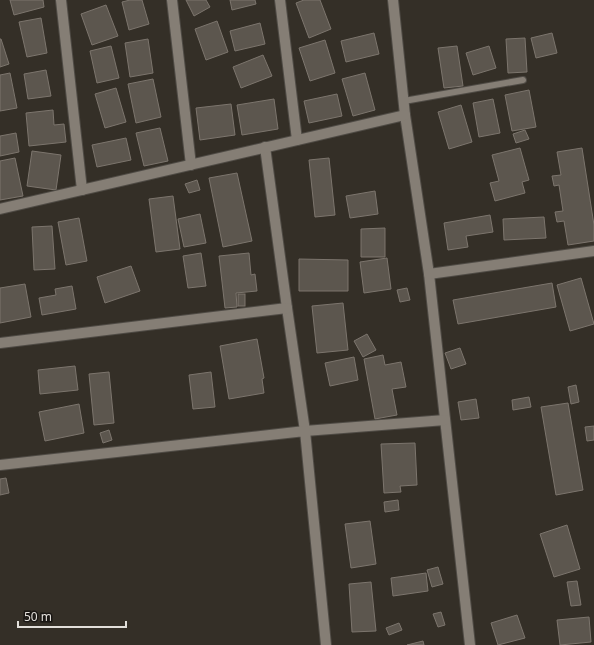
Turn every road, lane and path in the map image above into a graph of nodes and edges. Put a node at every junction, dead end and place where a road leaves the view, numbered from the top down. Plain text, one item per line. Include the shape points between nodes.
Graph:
1 (61, 0) edge
2 (172, 0) edge
3 (280, 0) edge
4 (393, 0) edge
5 (523, 80) dead end
6 (404, 101) junction
7 (405, 115) junction
8 (297, 140) junction
9 (265, 147) junction
10 (191, 165) junction
11 (82, 190) junction
12 (0, 209) edge
13 (594, 251) edge
14 (429, 274) junction
15 (287, 308) junction
16 (0, 343) edge
17 (445, 420) junction
18 (306, 431) junction
19 (0, 465) edge
20 (326, 645) edge
21 (470, 645) edge

1 - 11 street
2 - 10 street
3 - 8 street
4 - 6 street
5 - 6 lane
6 - 7 street
7 - 8 street
7 - 14 street
8 - 9 street
9 - 10 street
9 - 15 street
10 - 11 street
11 - 12 street
13 - 14 street
14 - 17 street
15 - 16 street
15 - 18 street
17 - 18 street
17 - 21 street
18 - 19 street
18 - 20 street

